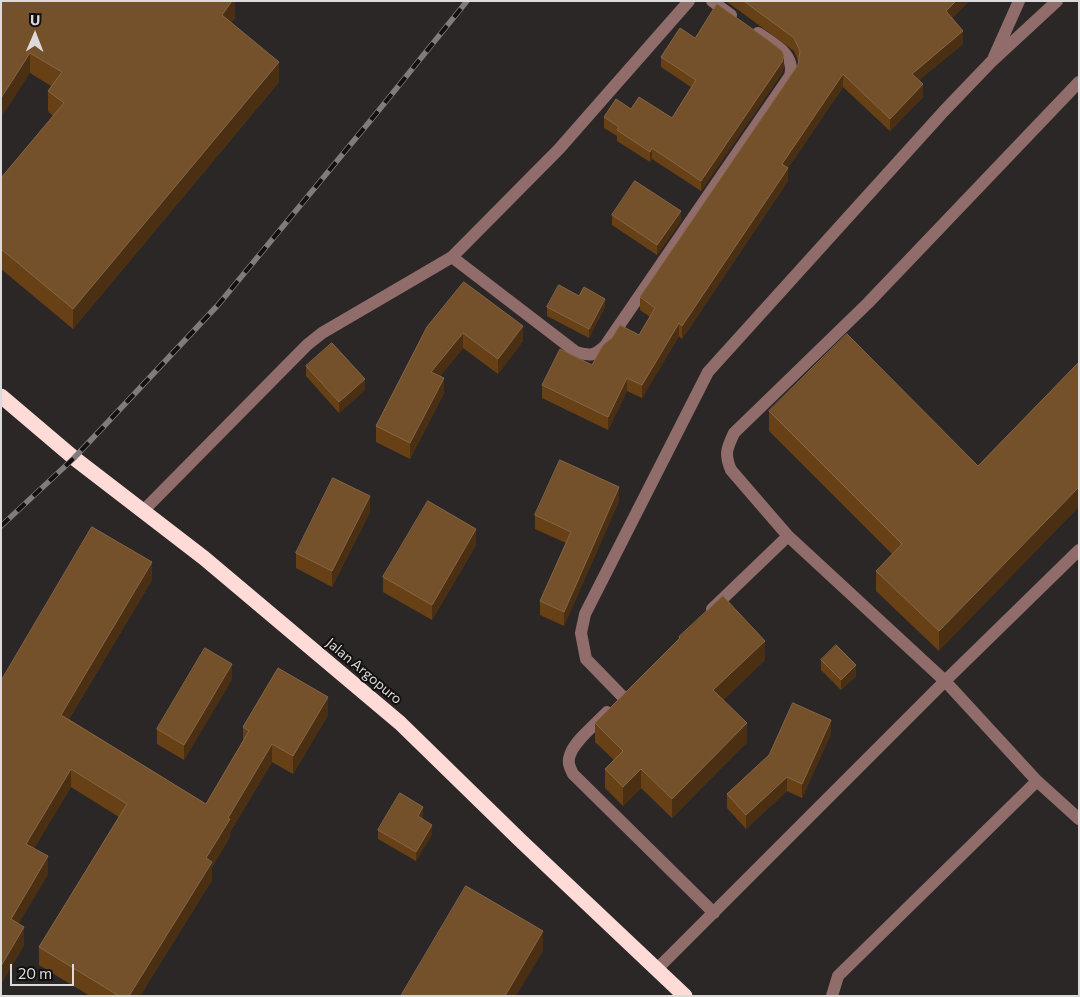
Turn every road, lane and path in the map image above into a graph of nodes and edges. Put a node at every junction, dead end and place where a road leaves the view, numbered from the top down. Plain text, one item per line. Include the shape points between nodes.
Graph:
1 (689, 1) edge
2 (712, 1) edge
3 (1018, 1) edge
4 (1057, 1) edge
5 (992, 62) junction
6 (1079, 82) edge
7 (452, 258) junction
8 (1, 396) edge
9 (143, 511) junction
10 (788, 536) junction
11 (1079, 550) edge
12 (705, 616) edge
13 (945, 680) junction
14 (1037, 781) junction
15 (1079, 819) edge
16 (714, 913) junction
17 (657, 969) junction
18 (685, 996) edge
19 (832, 996) edge

1 - 7 street via 559,149
2 - 7 street via 789,57 792,66 790,76 599,352 589,356 576,352
3 - 5 street
4 - 5 street
5 - 16 street via 708,372 584,614 581,633 586,659 626,693 574,747 569,755 569,765 573,774
6 - 10 street via 868,304 734,433 726,459 731,470
7 - 9 street via 322,333
8 - 9 highway, Jalan Argopuro
9 - 17 highway, Jalan Argopuro via 400,722
10 - 12 street
10 - 13 street
11 - 13 street
13 - 14 street
13 - 16 street
14 - 15 street
14 - 19 street via 838,976
16 - 17 street
17 - 18 highway, Jalan Argopuro

